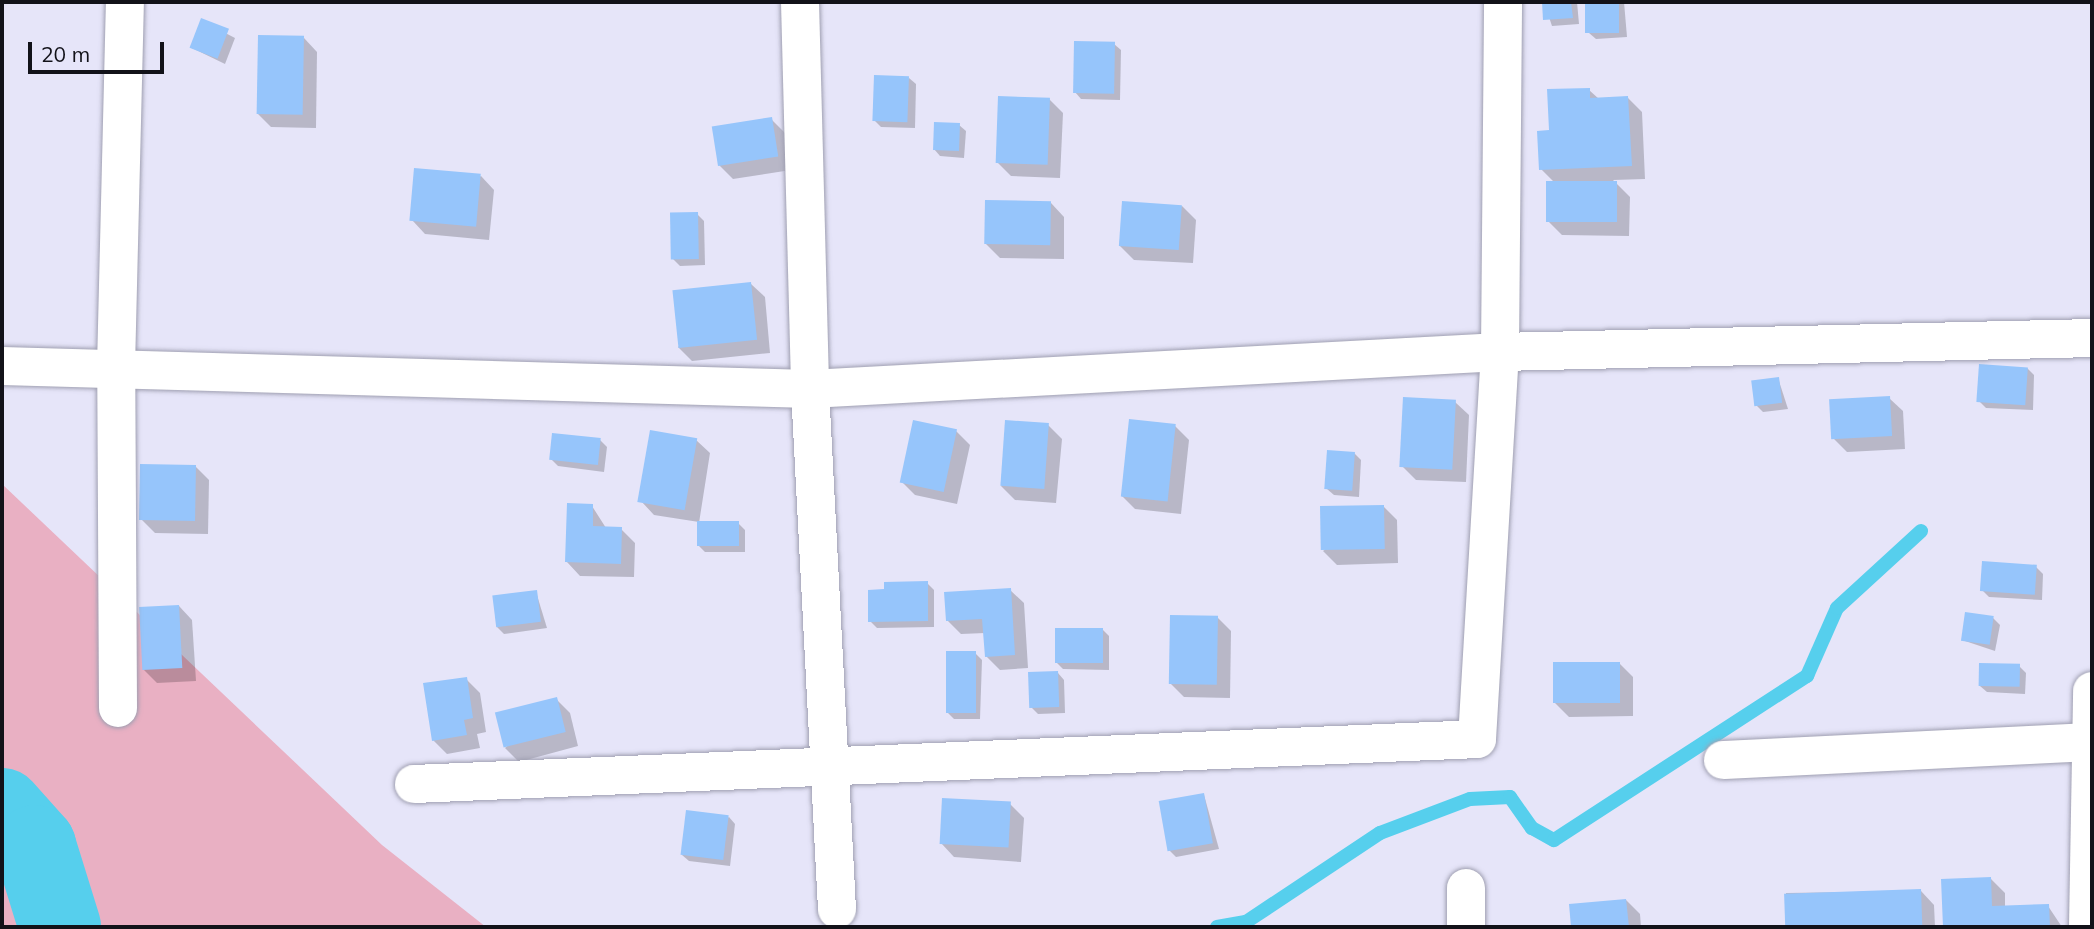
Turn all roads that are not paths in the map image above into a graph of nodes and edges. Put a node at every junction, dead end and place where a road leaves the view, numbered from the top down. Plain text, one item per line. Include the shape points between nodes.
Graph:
1 (125, 2) edge
2 (800, 2) edge
3 (1503, 2) edge
4 (2092, 338) edge
5 (1500, 352) junction
6 (2, 366) edge
7 (116, 367) junction
8 (810, 389) junction
9 (2092, 691) edge
10 (118, 708) dead end
11 (2092, 742) edge
12 (1723, 760) dead end
13 (826, 762) junction
14 (414, 784) dead end
15 (1466, 888) dead end
16 (837, 909) dead end
17 (1466, 927) edge
18 (2088, 927) edge

1 - 7 street
2 - 8 street
3 - 5 street
4 - 5 street
5 - 8 street
5 - 13 street via 1477,739
6 - 7 street
7 - 8 street
7 - 10 street
8 - 13 street
9 - 11 street
11 - 12 street
11 - 18 street
13 - 14 street
13 - 16 street
15 - 17 street

